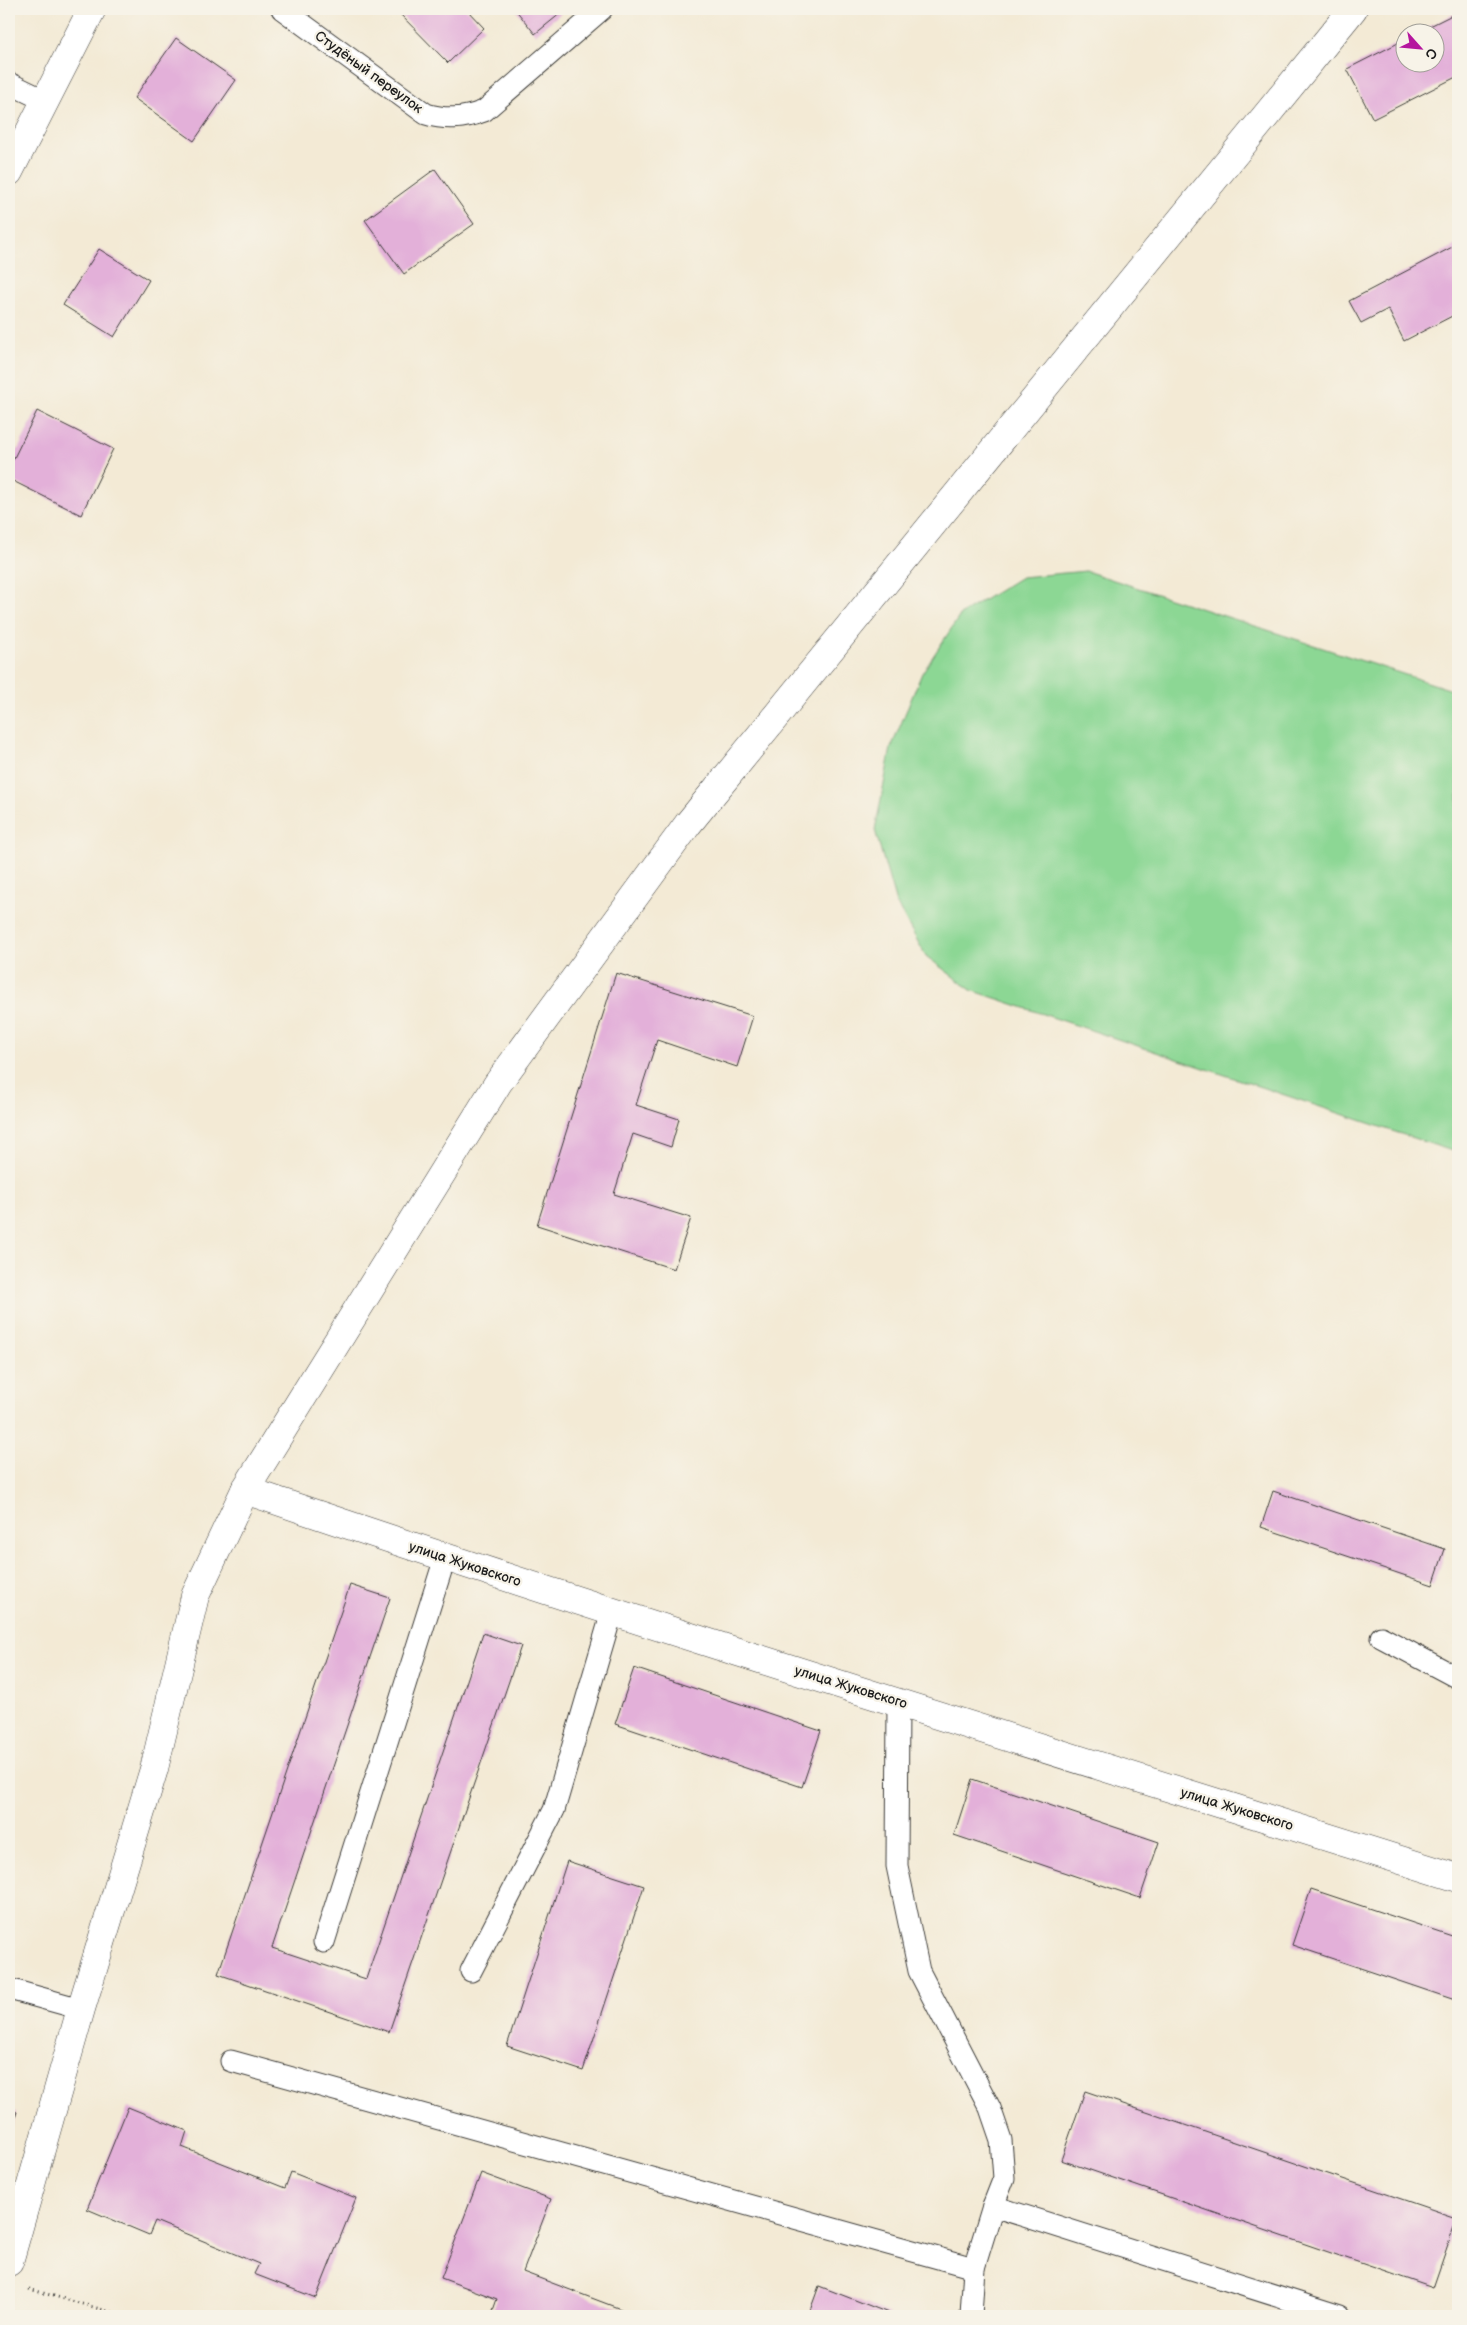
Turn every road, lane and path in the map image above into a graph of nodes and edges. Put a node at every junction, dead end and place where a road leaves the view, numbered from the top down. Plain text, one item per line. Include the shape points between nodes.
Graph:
1 (92, 9) edge
2 (282, 9) edge
3 (602, 9) edge
4 (1353, 9) edge
5 (9, 83) edge
6 (46, 101) junction
7 (9, 172) edge
8 (245, 1490) junction
9 (445, 1558) junction
10 (612, 1612) junction
11 (1381, 1637) dead end
12 (1458, 1678) edge
13 (898, 1702) junction
14 (1458, 1878) edge
15 (324, 1942) dead end
16 (471, 1971) dead end
17 (9, 1989) edge
18 (81, 2009) junction
19 (231, 2061) dead end
20 (993, 2206) junction
21 (9, 2262) edge
22 (974, 2268) junction
23 (27, 2289) dead end
24 (125, 2316) edge
25 (971, 2316) edge
26 (1340, 2316) edge

1 - 6 street
2 - 3 lane, Студёный переулок via 426,114 455,119 484,111
4 - 8 street via 688,824 498,1083
5 - 6 lane
6 - 7 street
8 - 9 street, улица Жуковского
8 - 18 street via 195,1596 154,1769
9 - 10 street, улица Жуковского
9 - 15 lane
10 - 13 street, улица Жуковского
10 - 16 lane via 554,1810
11 - 12 lane
13 - 14 street, улица Жуковского
13 - 20 lane via 897,1866 919,1971 990,2108 1001,2140 1004,2178
17 - 18 lane
18 - 21 street
19 - 22 lane
20 - 22 lane
20 - 26 lane
22 - 25 lane
23 - 24 path

